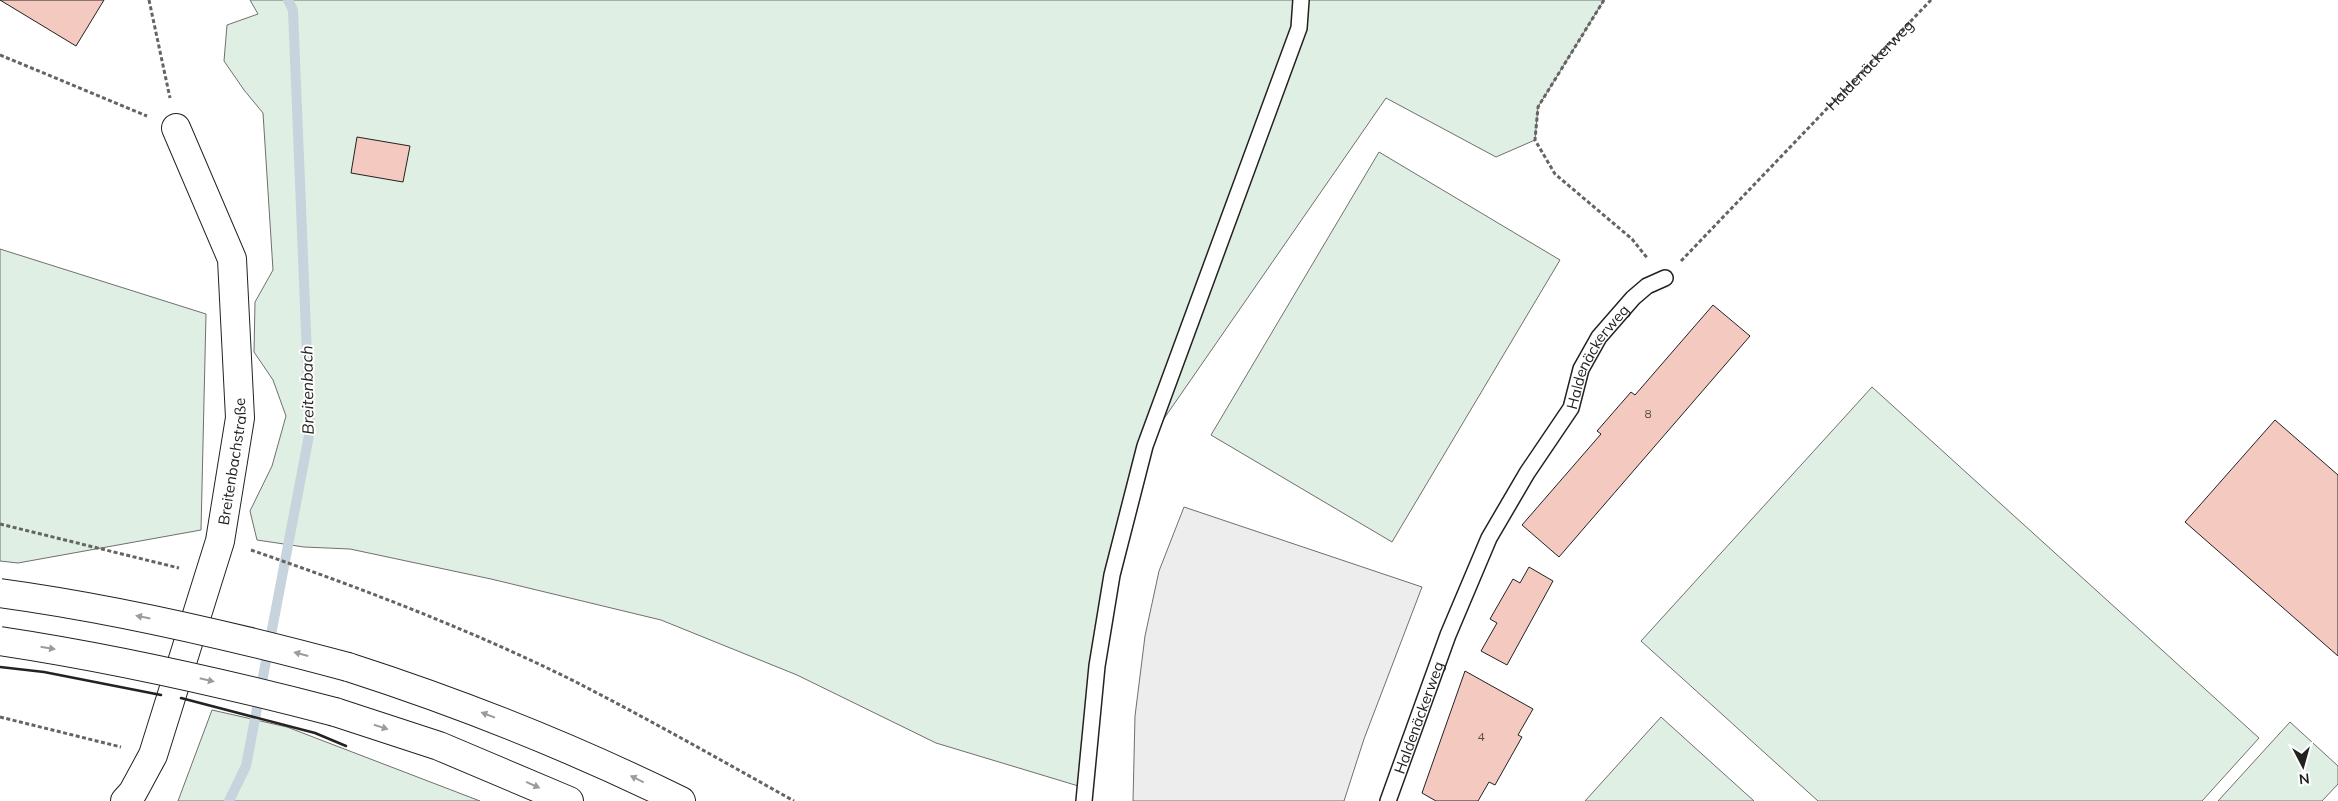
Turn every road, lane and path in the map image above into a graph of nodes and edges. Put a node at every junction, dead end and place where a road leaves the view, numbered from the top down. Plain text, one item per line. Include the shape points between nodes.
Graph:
1 (149, 0) edge
2 (1301, 0) edge
3 (1604, 0) edge
4 (1931, 0) edge
5 (0, 55) edge
6 (176, 128) junction
7 (1665, 278) junction
8 (0, 524) edge
9 (244, 548) dead end
10 (209, 575) junction
11 (0, 593) edge
12 (0, 641) edge
13 (0, 717) edge
14 (153, 756) junction
15 (129, 796) edge
16 (569, 801) edge
17 (681, 801) edge
18 (794, 801) edge
19 (1084, 801) edge
20 (1388, 801) edge

1 - 6 path
2 - 19 lane via 1300,28 1145,446 1112,575 1097,666
3 - 7 path via 1538,107 1535,140 1556,174 1632,239
4 - 7 path, Haldenäckerweg
5 - 6 path
6 - 10 main road, Breitenbachstraße via 232,259 240,418 220,541
7 - 20 lane, Haldenäckerweg via 1647,286 1633,298 1599,337 1581,369 1571,408 1527,473 1489,538 1448,635
8 - 10 path
9 - 18 path via 340,581 456,627 574,681
10 - 14 main road, Breitenbachstraße
17 -> 11 main road, bridge via 525,729 348,667 180,624
12 -> 16 main road, bridge via 176,672 334,712 439,746
13 - 14 path
14 - 15 main road, Breitenbachstraße

